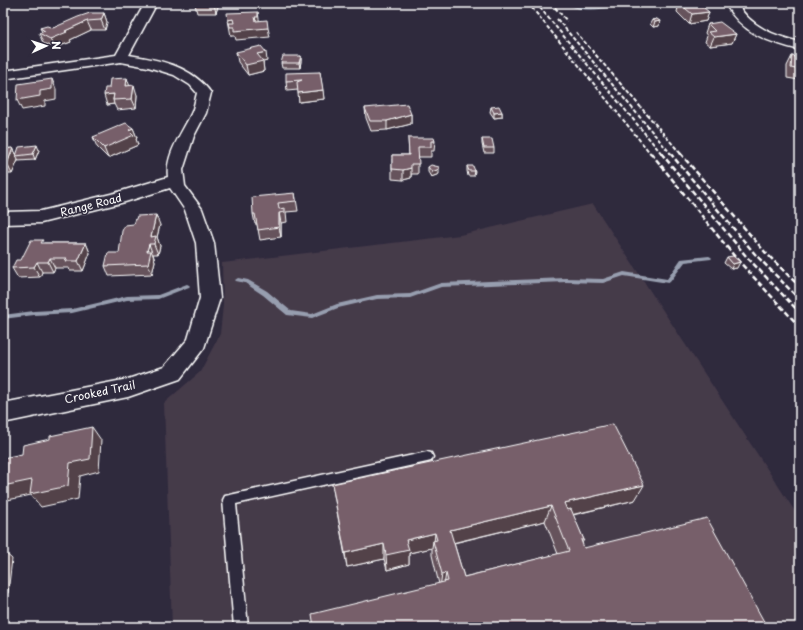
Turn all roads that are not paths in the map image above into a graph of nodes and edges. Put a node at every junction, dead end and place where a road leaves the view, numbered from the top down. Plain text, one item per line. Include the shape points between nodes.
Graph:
1 (151, 3) edge
2 (731, 3) edge
3 (800, 46) edge
4 (122, 58) junction
5 (3, 75) edge
6 (176, 180) junction
7 (3, 218) edge
8 (3, 413) edge
9 (427, 457) dead end
10 (241, 627) edge

1 - 4 street
2 - 3 street via 745,24 774,38
4 - 5 street
4 - 6 street via 144,60 173,70 194,81 204,93 199,113 186,136 175,170
6 - 7 street, Range Road via 119,198 41,217
6 - 8 street, Crooked Trail via 177,186 193,209 205,243 210,298 197,342 172,373 128,388
9 - 10 lane via 229,500

